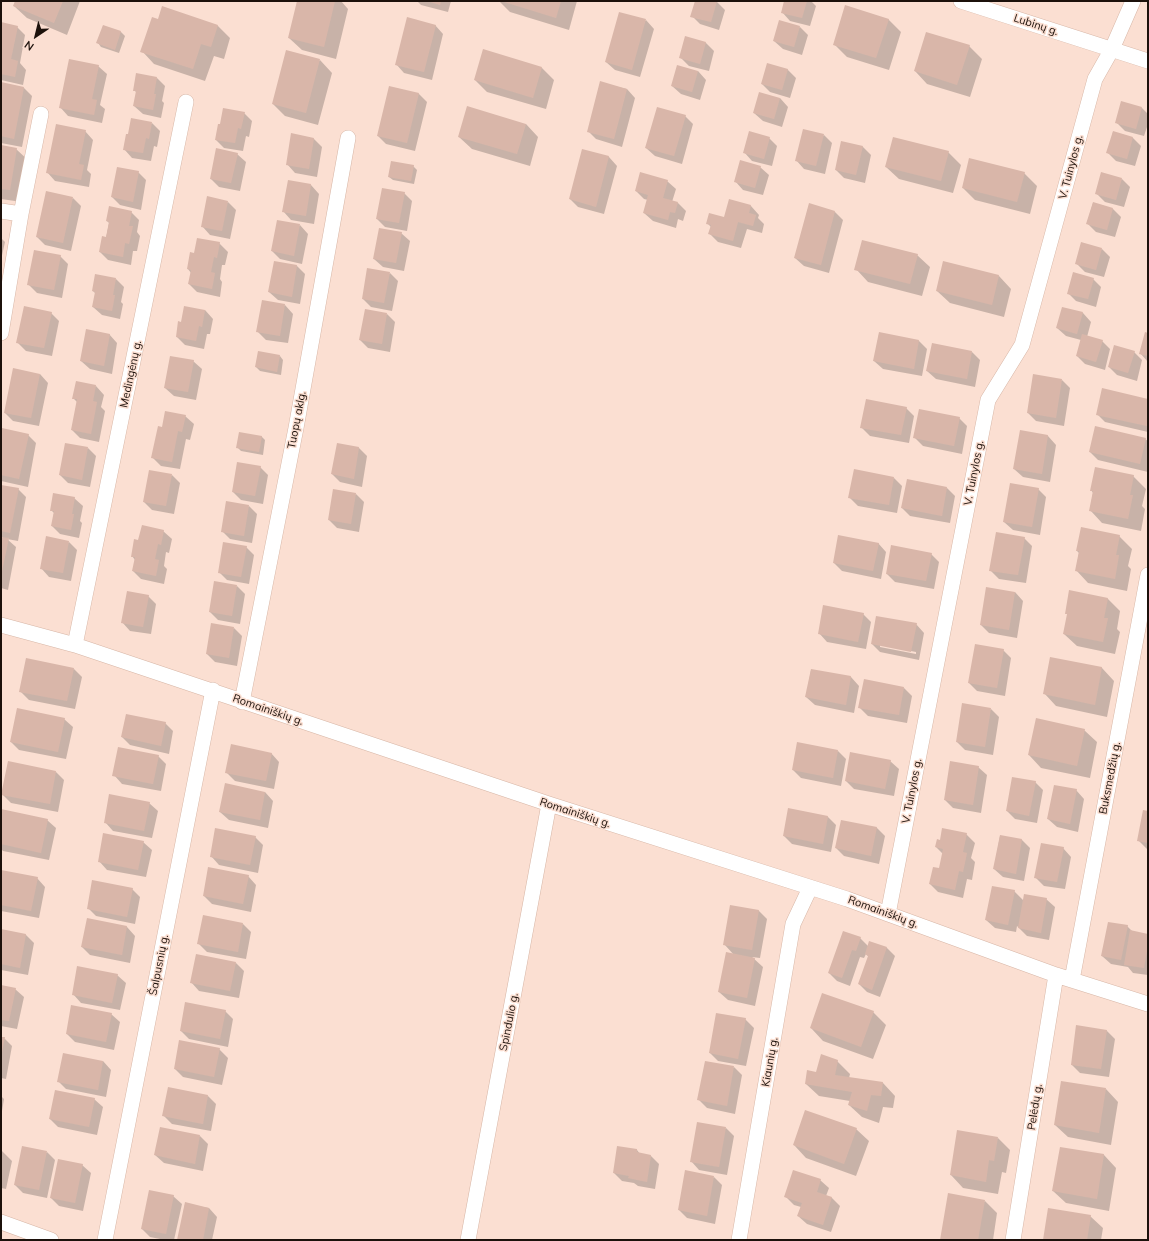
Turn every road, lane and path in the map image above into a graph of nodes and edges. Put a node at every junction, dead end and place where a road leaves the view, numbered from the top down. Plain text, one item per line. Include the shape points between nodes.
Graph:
1 (961, 1) edge
2 (1133, 1) edge
3 (1112, 49) junction
4 (1148, 61) edge
5 (186, 102) dead end
6 (41, 114) dead end
7 (348, 138) dead end
8 (1, 211) edge
9 (21, 214) junction
10 (1, 333) edge
11 (1148, 575) edge
12 (1, 625) edge
13 (75, 645) junction
14 (213, 690) junction
15 (242, 702) junction
16 (549, 804) junction
17 (810, 888) junction
18 (888, 914) junction
19 (1056, 975) junction
20 (1072, 980) junction
21 (1148, 1004) edge
22 (1, 1222) edge
23 (51, 1240) edge
24 (105, 1240) edge
25 (468, 1240) edge
26 (739, 1240) edge
27 (1013, 1240) edge

1 - 3 street, Lubinų g.
2 - 3 street
3 - 4 street, Lubinų g.
3 - 18 street, V. Tuinylos g. via 1096,79 1022,345 988,400
5 - 13 street, Medingėnų g.
6 - 9 street
7 - 15 street, Tuopų aklg. via 296,428
8 - 9 street
9 - 10 street
11 - 20 street, Buksmedžių g.
12 - 13 street, Romainiškių g.
13 - 14 street, Romainiškių g.
14 - 15 street, Romainiškių g.
14 - 24 street, Šalpusnių g.
15 - 16 street, Romainiškių g.
16 - 17 street, Romainiškių g.
16 - 25 street, Spindulio g.
17 - 18 street, Romainiškių g.
17 - 26 street, Kiaunių g. via 793,924
18 - 19 street, Romainiškių g.
19 - 20 street, Romainiškių g.
19 - 27 street, Pelėdų g.
20 - 21 street, Romainiškių g.
22 - 23 street

